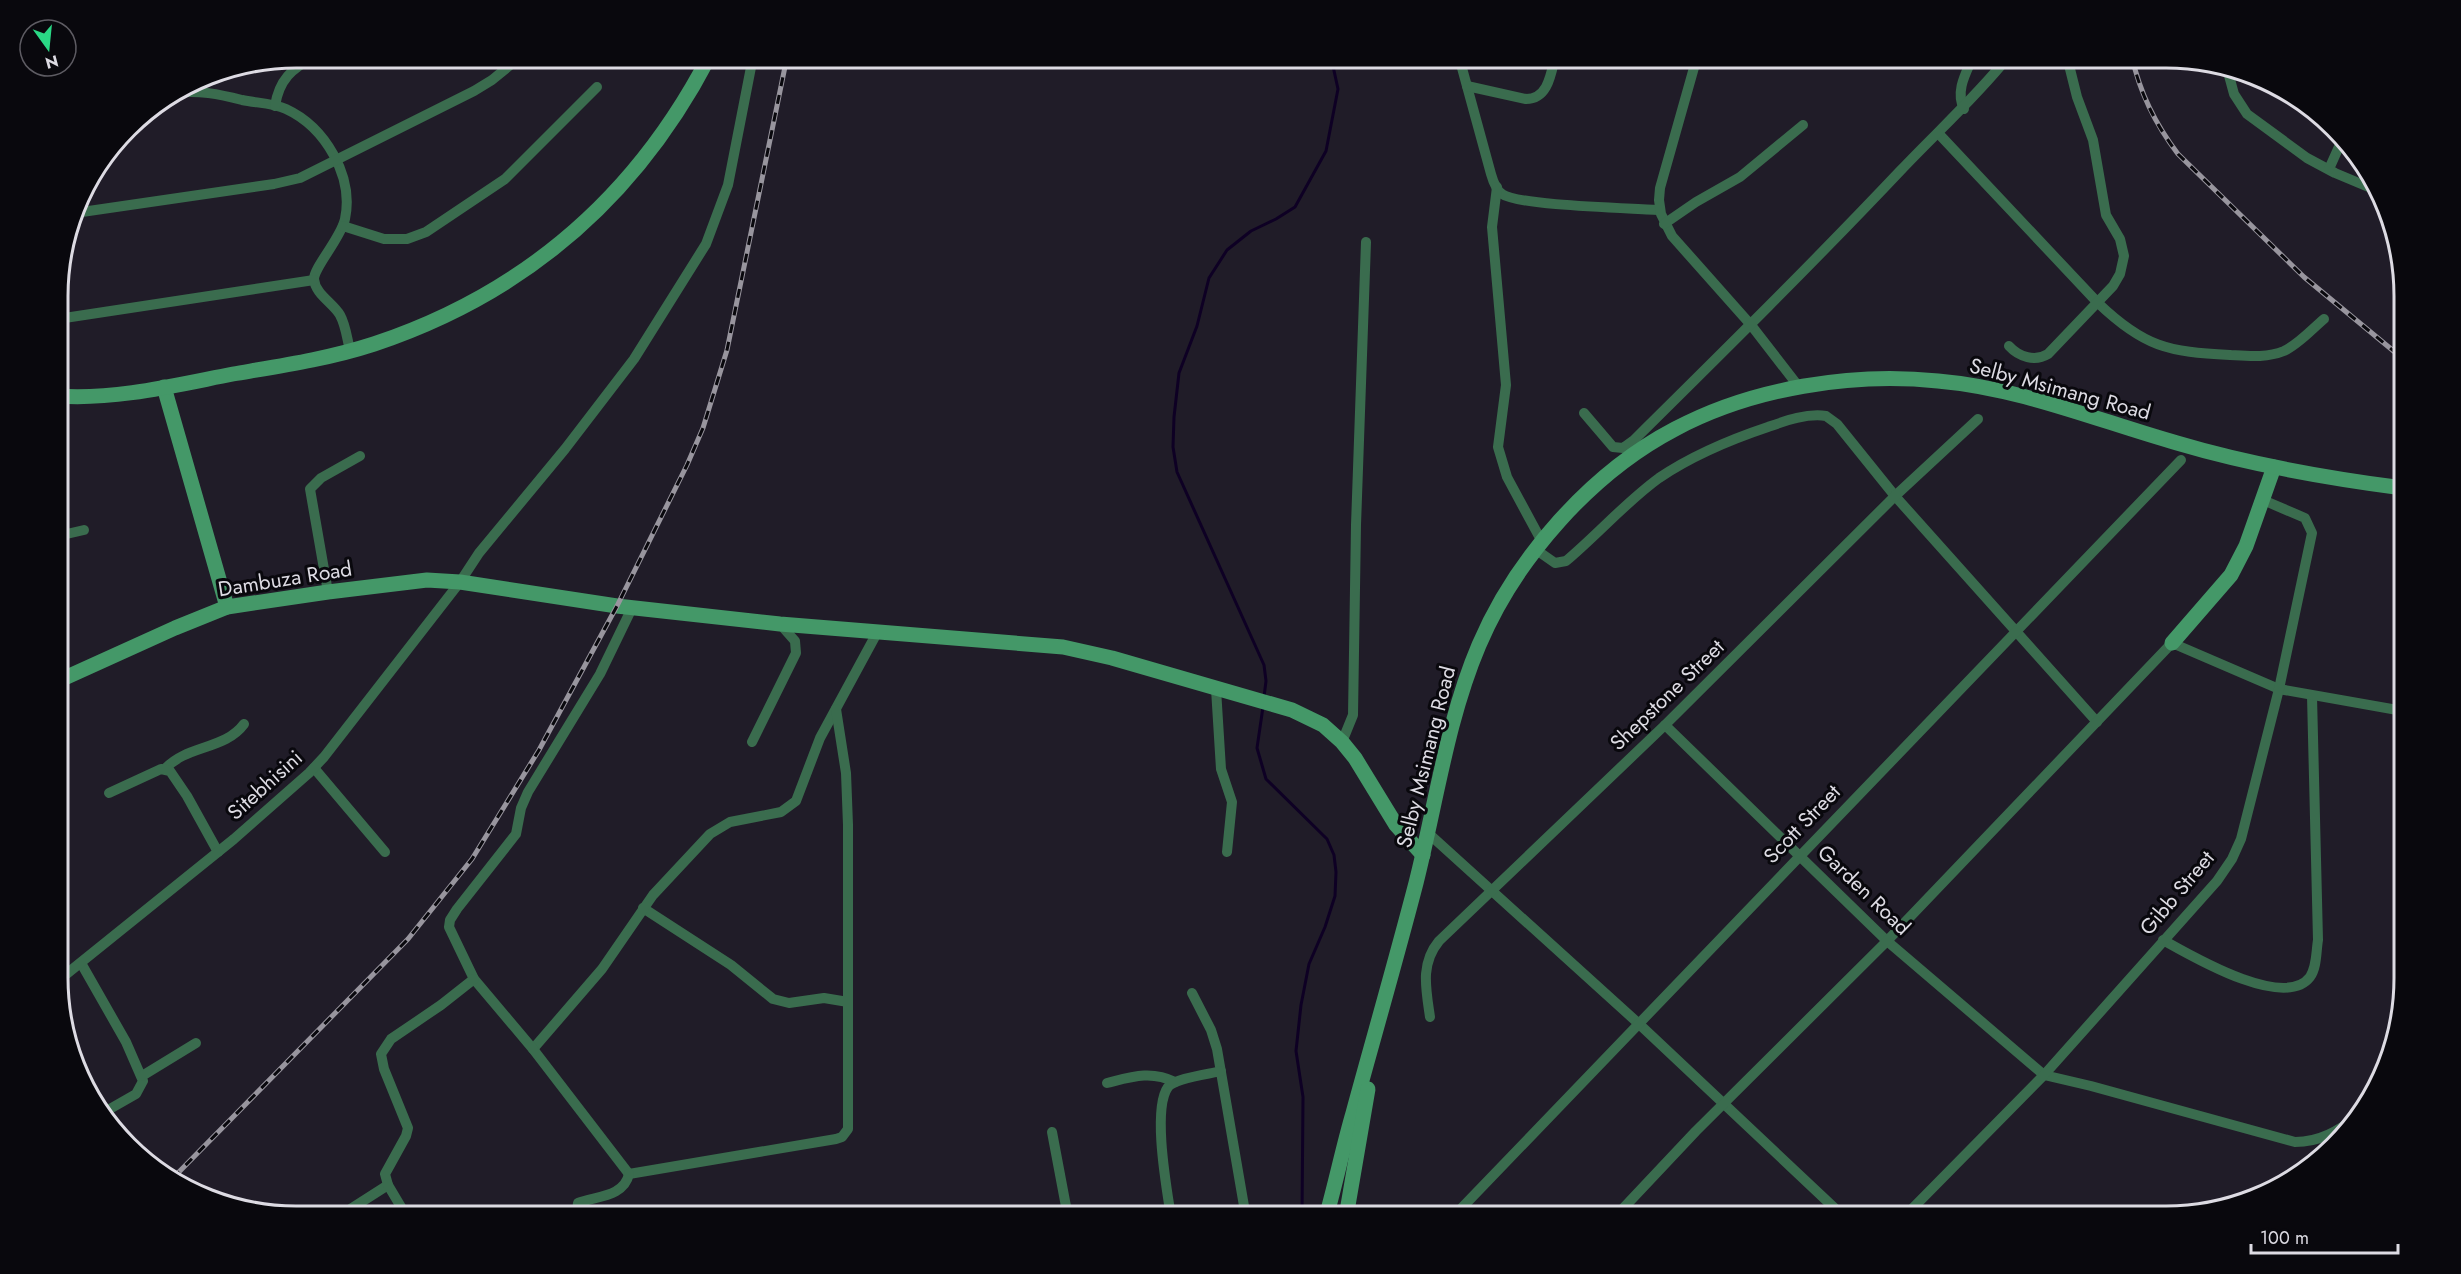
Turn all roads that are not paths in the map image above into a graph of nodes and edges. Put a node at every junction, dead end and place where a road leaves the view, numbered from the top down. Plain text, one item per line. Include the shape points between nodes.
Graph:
1 (295, 68) edge
2 (507, 68) edge
3 (703, 68) edge
4 (751, 68) edge
5 (1463, 68) edge
6 (1552, 68) edge
7 (1694, 68) edge
8 (1969, 68) edge
9 (1999, 68) edge
10 (2070, 68) edge
11 (2229, 77) edge
12 (1467, 86) junction
13 (597, 87) dead end
14 (199, 89) edge
15 (275, 106) junction
16 (1964, 109) junction
17 (1803, 125) dead end
18 (1938, 133) junction
19 (2339, 147) edge
20 (337, 160) junction
21 (2329, 169) junction
22 (2365, 185) edge
23 (1497, 187) junction
24 (1660, 210) junction
25 (84, 212) edge
26 (1664, 224) junction
27 (343, 226) junction
28 (1366, 242) dead end
29 (314, 280) junction
30 (2098, 303) junction
31 (68, 317) edge
32 (2324, 319) dead end
33 (1751, 325) junction
34 (2009, 346) dead end
35 (350, 350) junction
36 (164, 387) junction
37 (1799, 387) junction
38 (68, 396) edge
39 (1584, 413) dead end
40 (1661, 414) junction
41 (1978, 419) dead end
42 (1672, 430) junction
43 (360, 456) dead end
44 (2181, 460) dead end
45 (2274, 468) junction
46 (2394, 487) edge
47 (1895, 496) junction
48 (2263, 500) junction
49 (84, 530) dead end
50 (68, 534) edge
51 (1538, 544) junction
52 (460, 582) junction
53 (328, 592) junction
54 (227, 607) junction
55 (632, 608) junction
56 (780, 624) junction
57 (878, 631) junction
58 (2016, 632) junction
59 (2172, 643) junction
60 (68, 676) edge
61 (2279, 689) junction
62 (1222, 691) junction
63 (2312, 696) junction
64 (836, 708) junction
65 (2394, 710) edge
66 (2097, 722) junction
67 (244, 724) dead end
68 (1665, 724) junction
69 (752, 742) dead end
70 (1342, 742) junction
71 (314, 768) junction
72 (165, 769) junction
73 (109, 793) dead end
74 (1428, 833) junction
75 (218, 852) junction
76 (385, 852) dead end
77 (1227, 852) dead end
78 (1800, 854) junction
79 (1423, 855) junction
80 (1492, 889) junction
81 (643, 908) junction
82 (2163, 940) junction
83 (1887, 941) junction
84 (81, 963) junction
85 (68, 973) edge
86 (474, 979) junction
87 (1192, 993) dead end
88 (848, 1002) junction
89 (1430, 1017) dead end
90 (1380, 1021) junction
91 (1638, 1023) junction
92 (196, 1043) dead end
93 (533, 1048) junction
94 (1221, 1071) junction
95 (2044, 1075) junction
96 (142, 1076) junction
97 (1175, 1082) junction
98 (1107, 1083) dead end
99 (1723, 1104) junction
100 (109, 1109) edge
101 (1052, 1132) dead end
102 (2333, 1133) edge
103 (629, 1174) junction
104 (388, 1185) junction
105 (355, 1206) edge
106 (400, 1206) edge
107 (578, 1206) edge
108 (1066, 1206) edge
109 (1170, 1206) edge
110 (1244, 1206) edge
111 (1329, 1206) edge
112 (1348, 1206) edge
113 (1463, 1206) edge
114 (1626, 1206) edge
115 (1832, 1206) edge
116 (1915, 1206) edge

1 - 15 street via 278,89
2 - 20 street via 474,92
3 - 35 street via 677,112 633,172 564,241 466,305 423,325
4 - 52 street, Sitebhisini via 728,184 706,244 634,359
5 - 12 street
6 - 12 street via 1544,92 1538,97 1526,99
7 - 24 street via 1662,176
8 - 16 street via 1960,90
9 - 16 street
10 - 30 street via 2093,140 2106,215 2120,239 2124,256 2121,274
11 - 21 street via 2234,94 2247,114 2307,158
12 - 23 street
13 - 27 street via 505,178 426,232 407,239 384,240
14 - 15 street
15 - 20 street via 309,125
16 - 18 street
17 - 26 street via 1740,177
18 - 30 street
18 - 33 street
19 - 21 street
20 - 25 street via 317,171 274,184
20 - 27 street via 346,209
21 - 22 street
23 - 24 street via 1509,197 1533,202
23 - 51 street via 1492,227 1506,385 1498,447
24 - 26 street
26 - 33 street
27 - 29 street
28 - 70 street via 1353,716
29 - 31 street
29 - 35 street via 340,316
30 - 32 street via 2143,339 2193,353 2253,356 2282,352
30 - 34 street via 2042,358 2021,355
33 - 37 street
33 - 40 street
35 - 36 street
36 - 38 street
36 - 54 street
37 - 42 street, Selby Msimang Road via 1720,410
37 - 45 street, Selby Msimang Road via 1879,378 1976,386
39 - 40 street via 1617,449 1634,440
40 - 42 street
41 - 47 street, Shepstone Street
42 - 51 street, Selby Msimang Road via 1622,464
43 - 53 street via 321,478 310,489
44 - 58 street, Scott Street
45 - 46 street, Selby Msimang Road
45 - 48 street
47 - 51 street via 1837,424 1826,416 1802,418 1712,447 1688,459 1637,496 1566,561 1555,563
47 - 58 street
47 - 68 street, Shepstone Street
48 - 59 street via 2231,575
48 - 61 street, Gibb Street via 2306,518 2312,533
49 - 50 street
51 - 74 street, Selby Msimang Road via 1492,616 1475,655 1455,714
52 - 53 street, Dambuza Road via 418,581
52 - 55 street, Dambuza Road
52 - 71 street, Sitebhisini
53 - 54 street, Dambuza Road
54 - 60 street, Dambuza Road
55 - 56 street, Dambuza Road
55 - 86 street via 600,674 528,792 516,834 450,920 450,931
56 - 57 street, Dambuza Road
56 - 69 street via 795,641 796,653
57 - 62 street, Dambuza Road via 1063,647
57 - 64 street
58 - 66 street
58 - 78 street, Scott Street
59 - 61 street
59 - 66 street
61 - 63 street
61 - 82 street, Gibb Street via 2236,851 2217,882
62 - 70 street, Dambuza Road via 1292,710 1323,725
62 - 77 street via 1221,769 1232,802
63 - 65 street
63 - 82 street via 2318,940 2311,976 2304,982 2275,988 2214,968
64 - 81 street via 790,807 716,829
64 - 88 street via 846,773
66 - 83 street
67 - 72 street via 237,734 186,753
68 - 78 street, Garden Road
68 - 80 street, Shepstone Street
70 - 79 street, Dambuza Road via 1396,825
71 - 75 street, Sitebhisini
71 - 76 street
72 - 73 street
72 - 75 street via 174,774
74 - 79 street, Selby Msimang Road
74 - 80 street
75 - 84 street, Sitebhisini
78 - 83 street, Garden Road
78 - 91 street, Scott Street
79 - 90 street, Selby Msimang Road
80 - 89 street, Shepstone Street via 1431,950 1425,974
80 - 91 street
81 - 88 street via 731,965 773,999 789,1003 824,998
81 - 93 street via 592,982
82 - 95 street, Gibb Street
83 - 95 street, Garden Road
83 - 99 street
84 - 85 street, Sitebhisini
84 - 96 street
86 - 93 street
86 - 104 street via 384,1048 382,1061 408,1128 386,1170
87 - 94 street via 1211,1030
88 - 103 street via 849,1123 842,1137
90 - 111 street, Selby Msimang Road
90 - 112 street, Selby Msimang Road
91 - 99 street
91 - 113 street, Scott Street
92 - 96 street
93 - 103 street
94 - 97 street
94 - 110 street
95 - 102 street via 2295,1142 2319,1140
95 - 116 street, Gibb Street
96 - 100 street via 136,1094
97 - 98 street via 1146,1074
97 - 109 street via 1164,1097 1160,1131
99 - 114 street
99 - 115 street
101 - 108 street
103 - 107 street via 626,1184 618,1190
104 - 105 street
104 - 106 street

